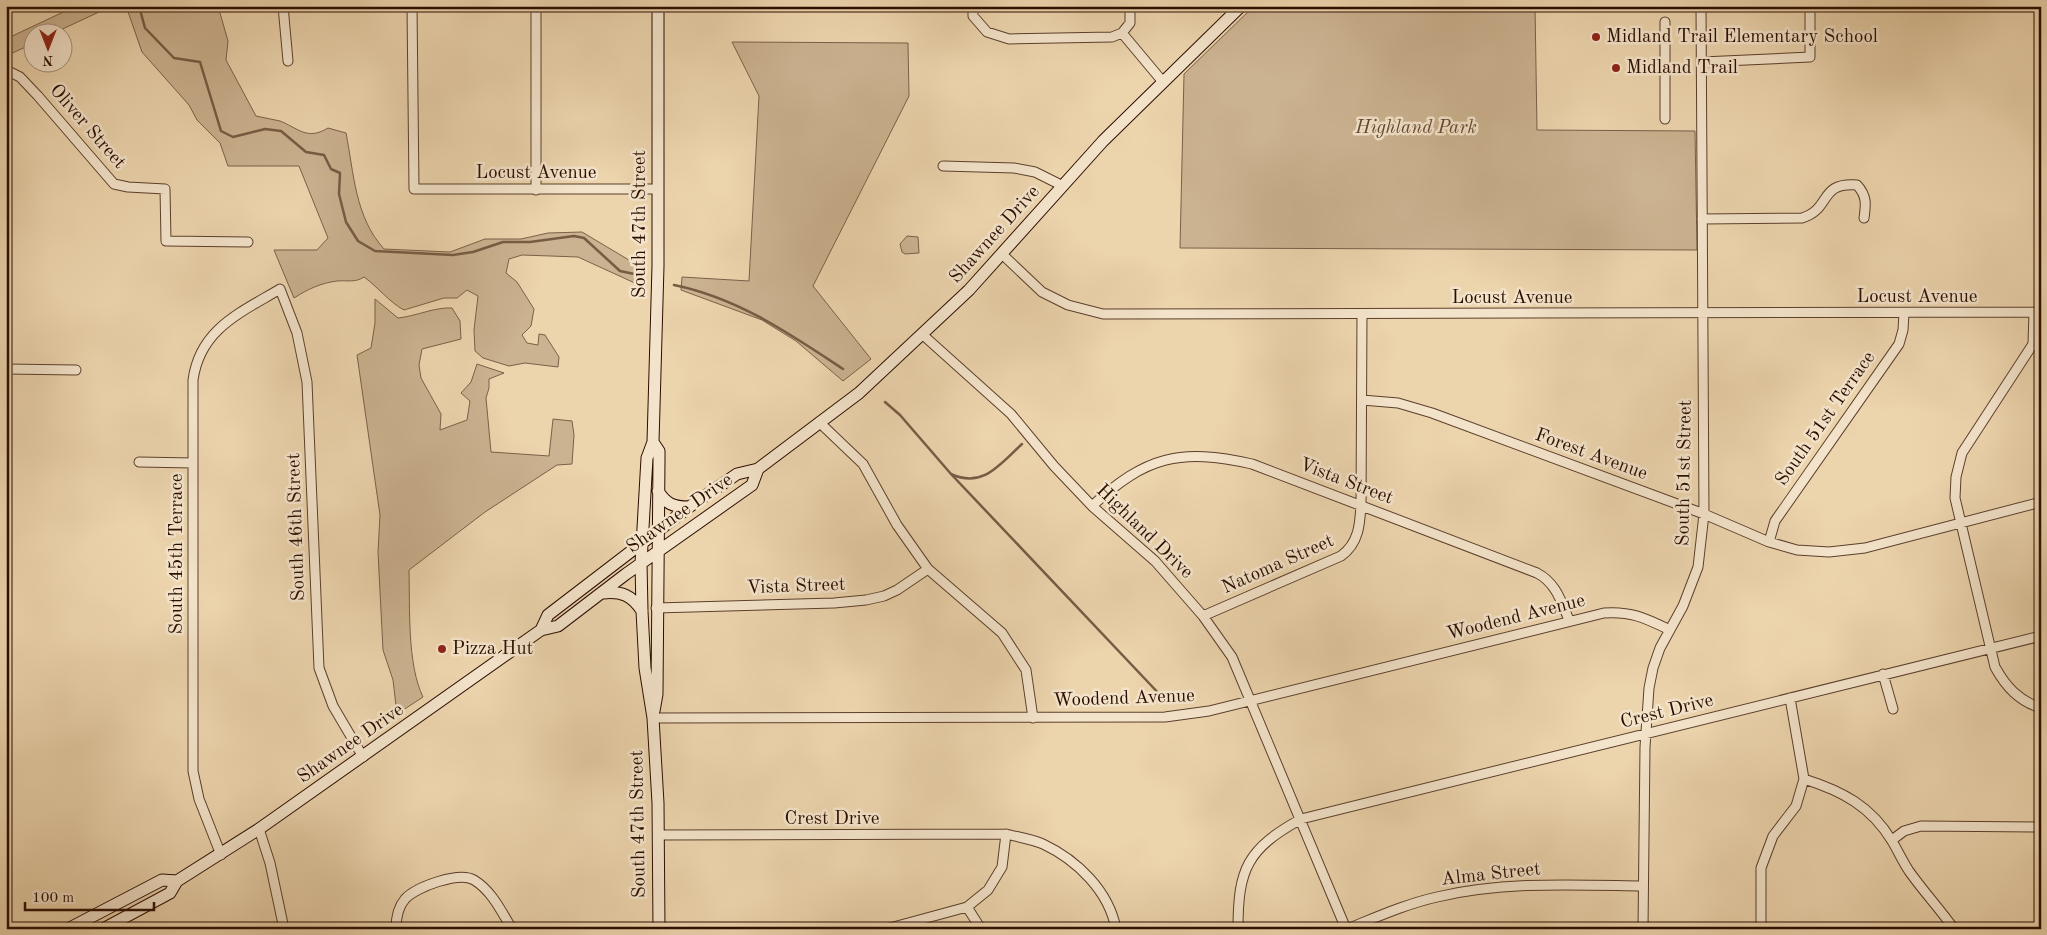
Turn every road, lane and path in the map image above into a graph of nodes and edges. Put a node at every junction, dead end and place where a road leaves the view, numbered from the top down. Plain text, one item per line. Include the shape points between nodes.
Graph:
1 (283, 6) edge
2 (412, 6) edge
3 (536, 6) edge
4 (658, 6) edge
5 (973, 6) edge
6 (1130, 6) edge
7 (1241, 6) edge
8 (1701, 6) edge
9 (1810, 6) edge
10 (1665, 22) dead end
11 (1122, 33) junction
12 (288, 61) dead end
13 (1702, 62) junction
14 (6, 70) edge
15 (1163, 82) junction
16 (1665, 120) dead end
17 (943, 166) dead end
18 (1063, 186) junction
19 (658, 189) junction
20 (536, 190) junction
21 (1864, 218) dead end
22 (1702, 219) junction
23 (248, 242) dead end
24 (1002, 255) junction
25 (280, 289) joint
26 (2037, 312) edge
27 (1702, 313) junction
28 (1904, 313) junction
29 (1362, 314) junction
30 (923, 335) junction
31 (6, 369) edge
32 (76, 370) dead end
33 (1362, 400) junction
34 (819, 422) junction
35 (654, 442) junction
36 (138, 462) dead end
37 (193, 463) junction
38 (758, 469) junction
39 (658, 491) junction
40 (2041, 502) edge
41 (1361, 504) junction
42 (1092, 506) junction
43 (689, 507) junction
44 (1704, 514) junction
45 (1959, 524) junction
46 (658, 529) junction
47 (642, 542) junction
48 (1769, 542) junction
49 (658, 552) junction
50 (641, 563) junction
51 (928, 569) junction
52 (601, 594) junction
53 (656, 608) junction
54 (642, 611) junction
55 (1204, 616) junction
56 (1569, 620) junction
57 (541, 630) junction
58 (1670, 630) junction
59 (2041, 636) edge
60 (1990, 648) junction
61 (6, 672) edge
62 (1883, 674) junction
63 (1790, 698) junction
64 (1252, 701) junction
65 (6, 704) edge
66 (2041, 708) edge
67 (1893, 709) dead end
68 (653, 718) junction
69 (1033, 718) junction
70 (1645, 734) junction
71 (363, 757) junction
72 (1804, 779) junction
73 (1301, 819) junction
74 (2041, 827) edge
75 (260, 829) junction
76 (1006, 834) junction
77 (658, 835) junction
78 (1892, 840) junction
79 (221, 855) junction
80 (178, 881) junction
81 (1643, 886) junction
82 (124, 900) junction
83 (967, 907) junction
84 (131, 914) junction
85 (68, 929) edge
86 (103, 929) edge
87 (284, 929) edge
88 (396, 929) edge
89 (512, 929) edge
90 (659, 929) edge
91 (886, 929) edge
92 (981, 929) edge
93 (1116, 929) edge
94 (1238, 929) edge
95 (1346, 929) edge
96 (1644, 929) edge
97 (1760, 929) edge
98 (1954, 929) edge

1 - 12 street
2 - 20 street, Locust Avenue via 414,189
3 - 20 street
4 - 19 main road, South 47th Street
5 - 11 street via 973,16 987,32 1009,39 1112,37
6 - 11 street via 1130,23
7 - 15 main road, Shawnee Drive
8 - 13 street, South 51st Street
9 - 13 street via 1810,57
10 - 16 street
11 - 15 street
13 - 22 street, South 51st Street
14 - 23 street, Oliver Street via 20,77 38,96 114,184 165,189 166,241
15 - 18 main road, Shawnee Drive
17 - 18 street via 1014,168 1035,172
18 - 24 main road, Shawnee Drive
19 - 20 street, Locust Avenue
19 - 35 main road, South 47th Street
21 - 22 street via 1864,193 1857,185 1845,184 1829,192 1813,215 1802,218
22 - 27 street, South 51st Street
24 - 29 street, Locust Avenue via 1042,292 1068,305 1103,314
24 - 30 main road, Shawnee Drive
25 - 37 street, South 45th Terrace via 229,319 207,341 198,357 193,380
25 - 71 street, South 46th Street via 297,333 307,382 319,668 333,706
26 - 28 street, Locust Avenue
26 - 45 street via 2033,344 1960,460 1955,493
27 - 28 street, Locust Avenue
27 - 29 street, Locust Avenue
27 - 44 street, South 51st Street
28 - 48 street, South 51st Terrace via 1899,344 1775,521
29 - 33 street, Natoma Street
30 - 34 main road, Shawnee Drive via 859,393
30 - 42 street, Highland Drive via 1011,414
31 - 32 street
33 - 41 street, Natoma Street
33 - 44 street, Forest Avenue via 1398,403 1432,413
34 - 38 main road, Shawnee Drive
34 - 51 street via 863,464 897,525
35 - 39 main road, South 47th Street via 659,451
35 - 47 main road, South 47th Street via 647,458
36 - 37 street
37 - 79 street, South 45th Terrace via 192,771 199,799
38 - 43 main road, Shawnee Drive via 737,474
38 - 49 main road, Shawnee Drive via 752,485
39 - 43 main road via 665,502 676,507
39 - 46 main road, South 47th Street
40 - 45 street, Forest Avenue
41 - 42 street, Vista Street via 1252,464 1218,456 1184,456 1149,465 1117,483
41 - 55 street, Natoma Street via 1360,526 1349,550
41 - 56 street, Vista Street via 1548,578
42 - 55 street, Highland Drive via 1155,561
43 - 46 main road, Shawnee Drive
44 - 48 street, Forest Avenue
44 - 58 street, South 51st Street via 1698,567
45 - 48 street, Forest Avenue via 1865,548 1829,552 1797,550
45 - 60 street
46 - 47 main road, Shawnee Drive
46 - 49 main road, South 47th Street
47 - 50 main road, South 47th Street
47 - 57 main road, Shawnee Drive via 548,615
49 - 50 main road, Shawnee Drive
49 - 53 main road, South 47th Street
50 - 52 main road, Shawnee Drive
50 - 54 main road, South 47th Street
51 - 53 street, Vista Street via 897,590 866,600
51 - 69 street via 1002,633 1026,670
52 - 54 main road via 625,594
52 - 57 main road, Shawnee Drive via 558,626
53 - 68 main road, South 47th Street via 657,694
54 - 68 main road, South 47th Street via 646,677
55 - 64 street, Highland Drive via 1232,657
56 - 58 street, Woodend Avenue via 1624,612
56 - 64 street, Woodend Avenue
57 - 71 main road, Shawnee Drive
58 - 70 street, South 51st Street via 1653,668
59 - 60 street, Crest Drive
60 - 62 street, Crest Drive
60 - 66 street via 2002,681 2015,696
61 - 65 street
62 - 63 street, Crest Drive
62 - 67 street
63 - 70 street, Crest Drive
63 - 72 street
64 - 69 street, Woodend Avenue via 1165,717
64 - 73 street, Highland Drive
68 - 69 street, Woodend Avenue
68 - 77 main road, South 47th Street
70 - 73 street, Crest Drive
70 - 81 street, South 51st Street
71 - 75 main road, Shawnee Drive
72 - 78 street via 1854,799 1874,816
72 - 97 street via 1796,806 1773,836 1761,868
73 - 94 street, Crest Drive via 1277,832 1245,868 1239,888
73 - 95 street, Highland Drive
74 - 78 street via 1921,826 1904,831
75 - 79 main road, Shawnee Drive
75 - 87 street
76 - 77 street, Crest Drive
76 - 83 street via 1002,867 988,890
76 - 93 street, Crest Drive via 1042,843 1070,860 1091,879 1106,903
77 - 90 main road, South 47th Street
78 - 98 street via 1909,872
79 - 80 main road, Shawnee Drive
80 - 82 main road, Shawnee Drive via 162,880
80 - 84 main road, Shawnee Drive via 170,893
81 - 95 street, Alma Street via 1491,888 1438,896
81 - 96 street, South 51st Street
82 - 84 main road
82 - 85 main road, Shawnee Drive
83 - 91 street
83 - 92 street
84 - 86 main road, Shawnee Drive
88 - 89 street via 398,911 405,899 439,881 453,878 472,878 494,899

